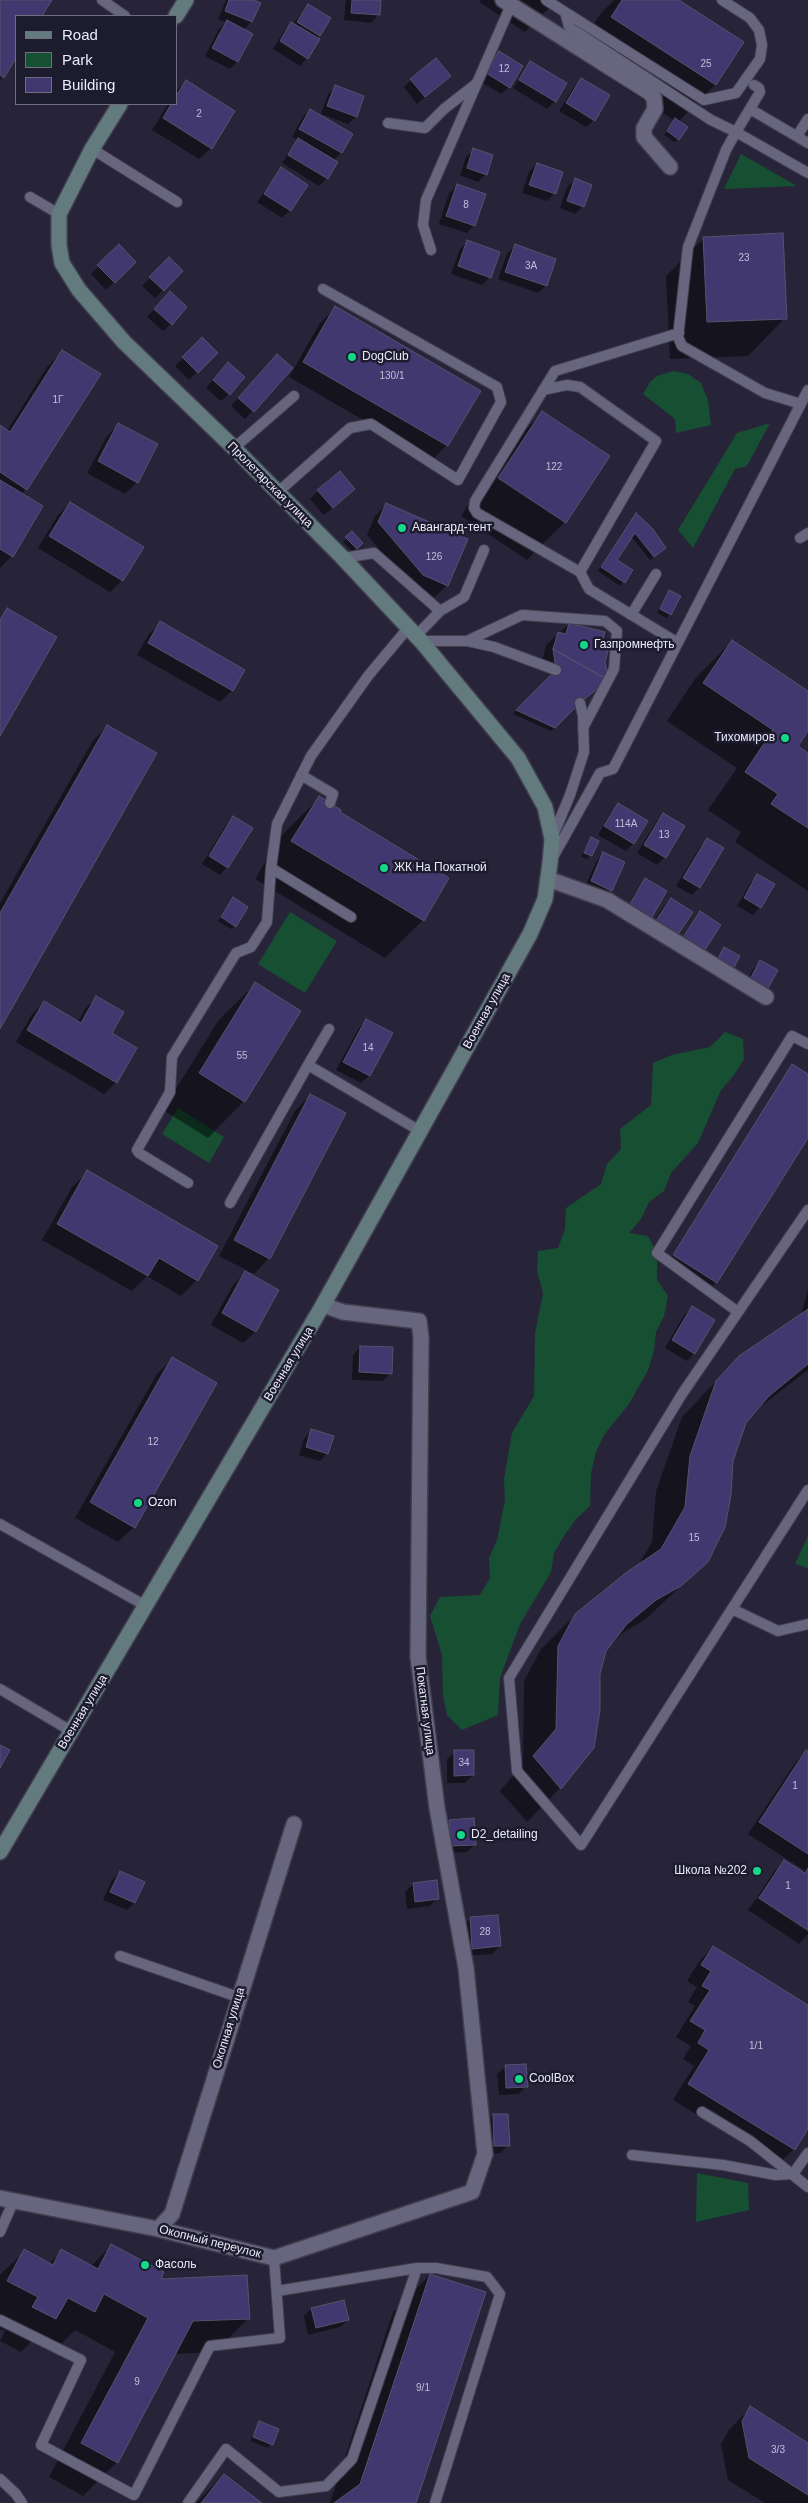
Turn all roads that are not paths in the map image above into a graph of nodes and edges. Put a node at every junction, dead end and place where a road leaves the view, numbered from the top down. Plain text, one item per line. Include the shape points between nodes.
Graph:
1 (102, 0) edge
2 (186, 0) edge
3 (546, 0) edge
4 (722, 0) edge
5 (507, 2) edge
6 (565, 12) junction
7 (124, 15) edge
8 (177, 15) edge
9 (478, 83) junction
10 (754, 85) dead end
11 (119, 105) edge
12 (750, 109) junction
13 (808, 119) edge
14 (388, 123) dead end
15 (736, 132) junction
16 (797, 136) junction
17 (808, 143) edge
18 (92, 149) junction
19 (670, 167) dead end
20 (808, 174) edge
21 (30, 197) dead end
22 (177, 202) dead end
23 (59, 214) junction
24 (431, 250) dead end
25 (324, 289) dead end
26 (679, 333) junction
27 (543, 390) junction
28 (808, 390) edge
29 (294, 396) dead end
30 (801, 404) junction
31 (234, 448) junction
32 (278, 492) junction
33 (484, 550) dead end
34 (342, 558) junction
35 (580, 572) junction
36 (656, 574) dead end
37 (440, 611) junction
38 (632, 615) junction
39 (415, 635) junction
40 (467, 641) junction
41 (678, 643) junction
42 (556, 670) dead end
43 (580, 704) dead end
44 (583, 728) junction
45 (301, 774) junction
46 (330, 803) dead end
47 (552, 839) junction
48 (550, 863) junction
49 (271, 868) junction
50 (548, 879) junction
51 (351, 917) dead end
52 (766, 997) dead end
53 (329, 1028) dead end
54 (808, 1044) edge
55 (308, 1065) junction
56 (420, 1131) junction
57 (188, 1183) dead end
58 (230, 1203) dead end
59 (808, 1210) edge
60 (324, 1305) junction
61 (738, 1312) junction
62 (808, 1490) edge
63 (0, 1524) edge
64 (146, 1606) junction
65 (732, 1608) junction
66 (808, 1624) edge
67 (0, 1689) edge
68 (71, 1732) junction
69 (294, 1824) dead end
70 (0, 1852) edge
71 (120, 1956) dead end
72 (238, 1997) junction
73 (702, 2112) dead end
74 (808, 2152) edge
75 (632, 2155) dead end
76 (793, 2174) junction
77 (808, 2187) edge
78 (472, 2192) joint
79 (7, 2199) edge
80 (158, 2229) junction
81 (0, 2232) edge
82 (274, 2258) junction
83 (417, 2268) junction
84 (277, 2291) junction
85 (0, 2320) edge
86 (0, 2479) edge
87 (22, 2503) edge
88 (188, 2503) edge
89 (435, 2503) edge

1 - 7 lane
2 - 8 main road
3 - 6 lane
4 - 6 lane via 750,18 759,30 762,45 760,59 740,90 731,96 711,100 698,99
5 - 9 lane
5 - 19 street via 650,93 655,109 644,128 644,137
6 - 15 lane via 569,27 711,120
9 - 14 lane via 425,128
9 - 24 lane via 426,200 423,225
10 - 12 lane via 760,92
11 - 18 main road, Пролетарская улица
12 - 15 lane
12 - 16 lane
13 - 16 lane
15 - 20 lane
15 - 26 lane via 688,247
16 - 17 lane
18 - 22 lane
18 - 23 main road, Пролетарская улица
21 - 23 lane
23 - 31 main road, Пролетарская улица via 62,263 78,290 124,342
25 - 32 lane via 497,387 501,402 458,480 371,424 350,428
26 - 27 lane via 560,368 551,375
26 - 30 lane via 679,343 690,351 765,393
27 - 35 lane via 475,500 474,508 477,513
27 - 35 lane via 567,385 580,387 656,441
28 - 30 lane
29 - 31 lane
30 - 41 lane
31 - 32 main road, Пролетарская улица
32 - 34 main road, Пролетарская улица
33 - 37 lane via 464,597
34 - 37 lane via 374,553
34 - 39 main road, Пролетарская улица
35 - 38 lane via 589,589
36 - 38 lane
37 - 39 lane
38 - 41 lane
39 - 40 lane
39 - 45 lane via 368,676
39 - 47 main road, Пролетарская улица via 518,758 545,807
40 - 42 lane via 494,647
40 - 44 lane via 522,615 605,621 617,631 614,669
41 - 48 lane via 613,769 600,773
43 - 44 lane
44 - 47 lane via 584,752
45 - 46 lane via 333,794
45 - 49 lane via 278,819
47 - 48 main road, Пролетарская улица
48 - 50 main road, Военная улица
49 - 51 lane
49 - 57 lane via 268,922 252,947 236,952 172,1057 170,1092 138,1146 140,1153
50 - 52 street via 607,900
50 - 56 main road, Военная улица via 545,899 530,934
53 - 55 lane
54 - 61 lane via 792,1036 657,1253
55 - 56 lane
55 - 58 lane
56 - 60 main road, Военная улица
59 - 61 lane
60 - 64 main road, Военная улица
60 - 78 street, Покатная улица via 343,1312 419,1321 418,1657 437,1808 466,1968 485,2154
61 - 65 lane via 682,1394 509,1678 517,1770 581,1845
62 - 65 lane
63 - 64 lane
64 - 68 main road, Военная улица
65 - 66 lane via 778,1630
67 - 68 lane
68 - 70 main road, Военная улица
69 - 72 street, Окопная улица
71 - 72 lane
72 - 80 street, Окопная улица via 172,2214
73 - 76 lane via 750,2141
74 - 76 lane
75 - 76 lane via 723,2165 776,2175
76 - 77 lane
78 - 82 street, Окопный переулок
79 - 80 street, Окопный переулок
79 - 81 lane
80 - 82 street, Окопный переулок
82 - 84 lane
83 - 84 lane
83 - 88 lane via 352,2459 326,2486 279,2492 226,2449
83 - 89 lane via 487,2277 500,2294
84 - 85 lane via 280,2338 210,2346 134,2495 41,2445 81,2360
86 - 87 lane

